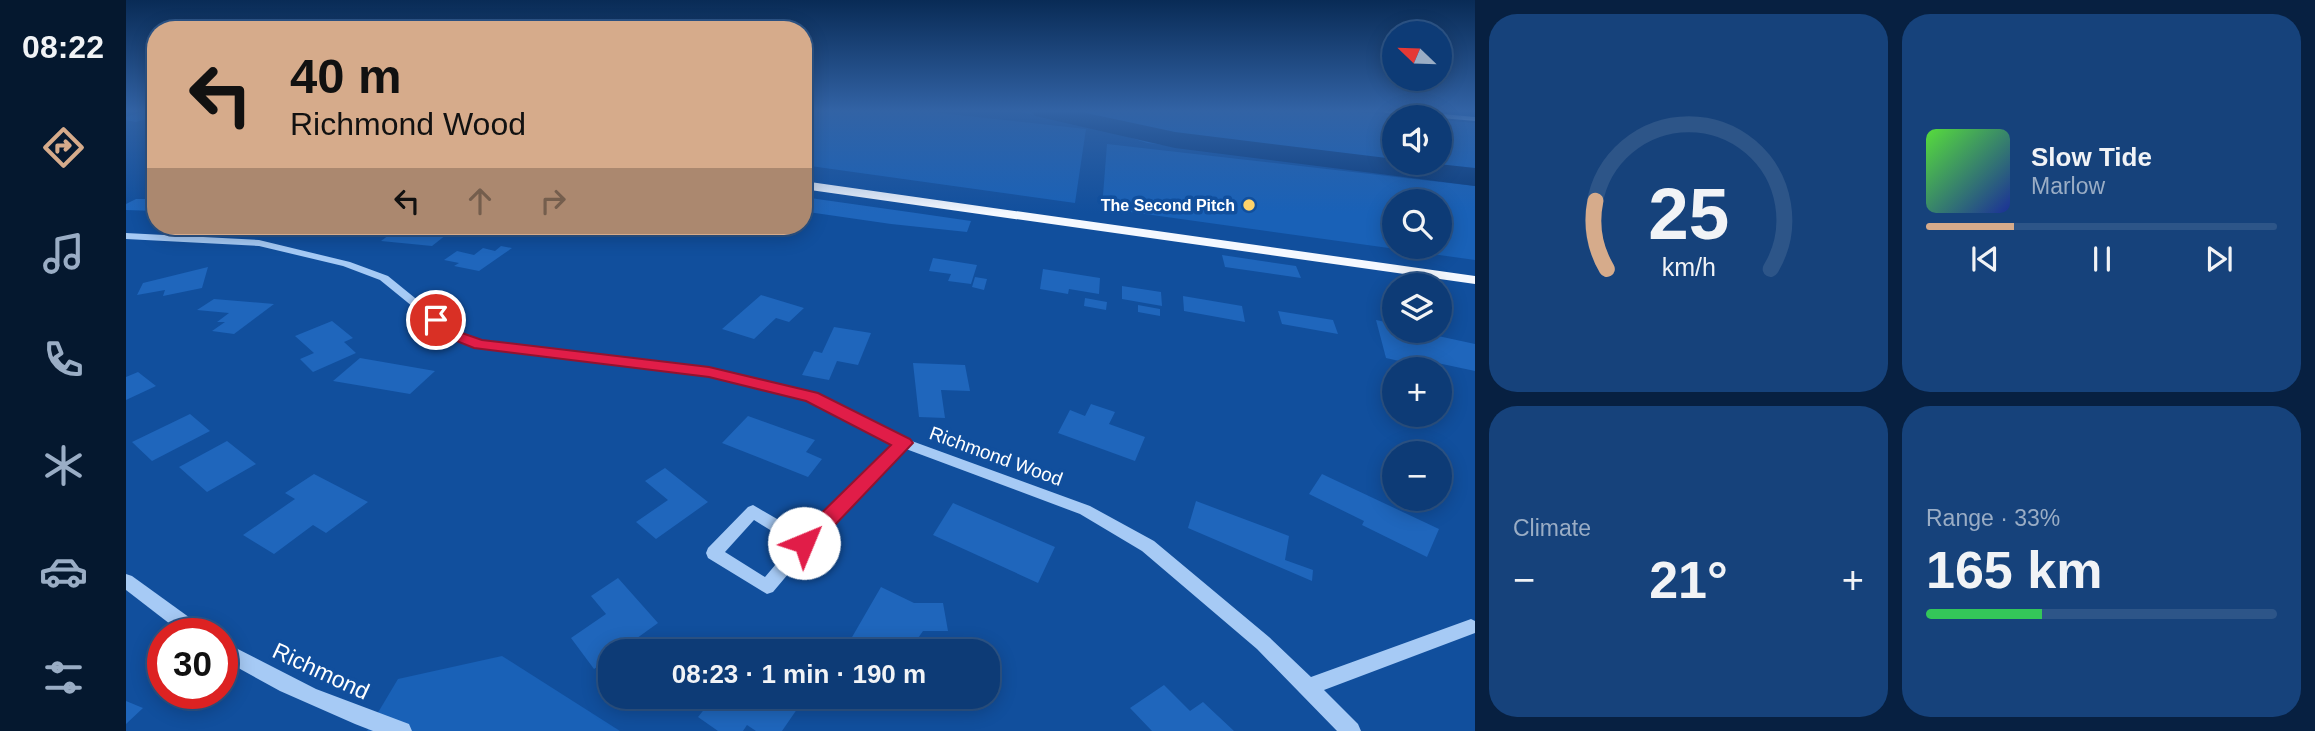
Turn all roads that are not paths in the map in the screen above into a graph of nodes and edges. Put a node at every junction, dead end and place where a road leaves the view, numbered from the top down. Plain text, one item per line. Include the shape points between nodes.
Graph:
1 (812, 186) edge
2 (126, 236) edge
3 (1475, 280) edge
4 (904, 443) junction
5 (804, 543) junction
6 (126, 581) edge
7 (176, 618) edge
8 (1474, 628) edge
9 (238, 658) edge
10 (1309, 687) junction
11 (402, 731) edge
12 (1350, 731) edge

1 - 3 main road
2 - 4 street, Richmond Wood via 259,243 346,264 384,278 454,335 480,345 709,372 812,397
4 - 5 street
4 - 10 street, Richmond Wood via 1085,510 1148,546 1263,642
5 - 5 street via 753,511 714,553 767,587
6 - 7 street
8 - 10 street
9 - 11 street, Richmond via 282,682
10 - 12 street, Richmond Wood

